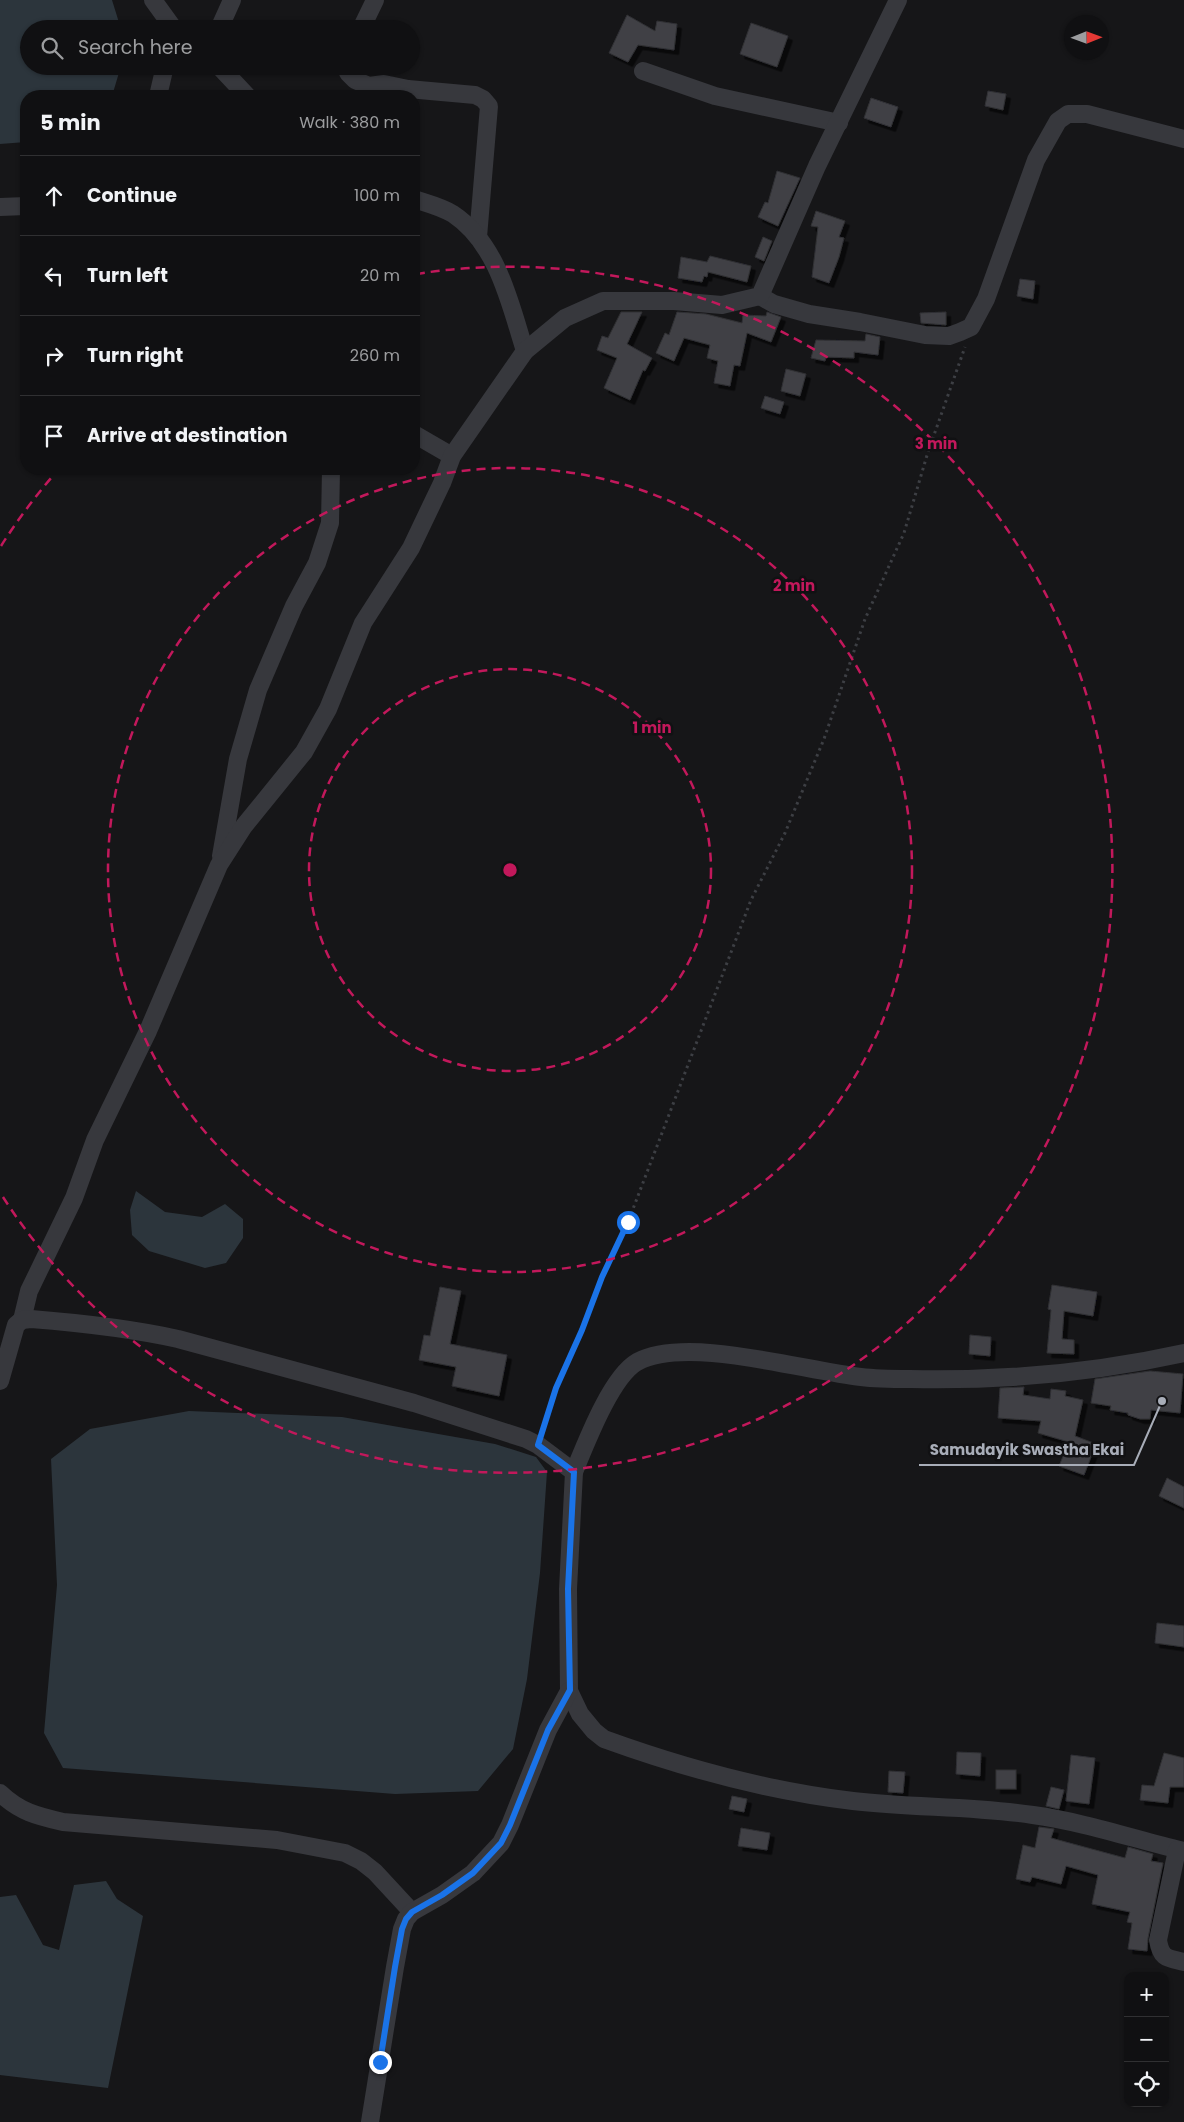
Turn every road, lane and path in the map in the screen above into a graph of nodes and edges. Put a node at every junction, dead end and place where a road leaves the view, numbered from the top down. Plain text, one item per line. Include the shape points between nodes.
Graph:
1 (153, 0) edge
2 (232, 0) edge
3 (375, 0) edge
4 (898, 0) edge
5 (167, 20) edge
6 (223, 20) edge
7 (365, 20) edge
8 (643, 71) dead end
9 (163, 75) edge
10 (227, 75) edge
11 (350, 75) edge
12 (159, 90) edge
13 (241, 90) edge
14 (363, 90) edge
15 (367, 90) edge
16 (419, 90) edge
17 (420, 90) edge
18 (839, 123) junction
19 (1184, 138) edge
20 (420, 200) edge
21 (20, 206) edge
22 (0, 207) edge
23 (478, 237) junction
24 (760, 296) junction
25 (971, 327) junction
26 (525, 352) junction
27 (420, 437) edge
28 (452, 456) junction
29 (331, 475) edge
30 (219, 865) junction
31 (22, 1320) junction
32 (1184, 1353) edge
33 (0, 1381) edge
34 (538, 1445) junction
35 (574, 1472) junction
36 (570, 1690) junction
37 (0, 1793) edge
38 (1181, 1850) edge
39 (412, 1912) junction
40 (1184, 1962) edge
41 (370, 2122) edge

1 - 5 street
2 - 6 street
3 - 7 street
4 - 18 street
8 - 18 street via 715,96
9 - 12 street
10 - 13 street
11 - 14 street
15 - 16 street via 384,84
17 - 23 street via 475,95 489,106
18 - 24 street
19 - 25 street via 1087,114 1068,114 1058,120 1036,160 986,300
20 - 23 street via 452,213
21 - 22 street
23 - 26 street via 506,290
24 - 25 street via 774,304 809,314 925,335 949,336
24 - 26 street via 722,305 603,301 565,318
25 - 34 path via 904,533 866,619 824,738 785,833 752,900 628,1222 556,1388
26 - 28 street
27 - 28 street
28 - 30 street via 410,548 362,623 328,709 304,752 244,826
29 - 30 street via 330,523 317,563 294,606 258,690 238,759
30 - 31 street via 148,1031 95,1140 74,1198 29,1291
31 - 33 street via 16,1325
31 - 34 street via 95,1324 148,1332 414,1403
32 - 35 street via 1093,1370 977,1379 861,1377 737,1356 665,1354 639,1361 626,1369 597,1417
34 - 35 street
35 - 36 street via 568,1589
36 - 38 street via 580,1714 604,1739 724,1776 852,1801 1035,1815
36 - 39 street via 548,1730 501,1843 473,1873
37 - 39 street via 34,1816 63,1822 276,1840 345,1853 375,1872
38 - 40 street via 1158,1940 1160,1951 1166,1958
39 - 41 street via 402,1929

